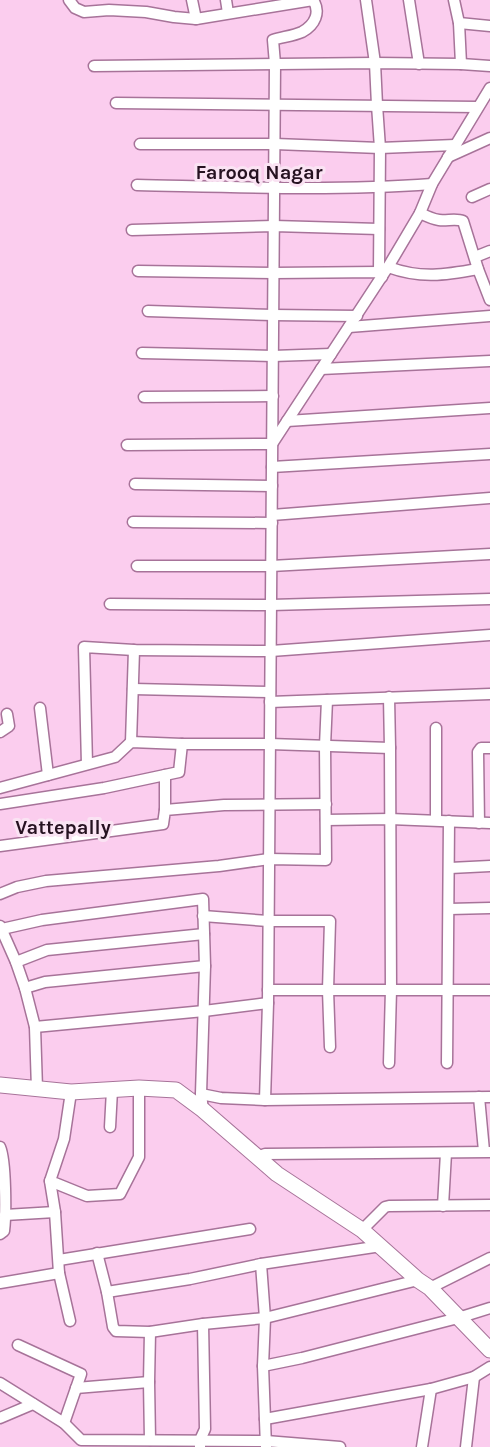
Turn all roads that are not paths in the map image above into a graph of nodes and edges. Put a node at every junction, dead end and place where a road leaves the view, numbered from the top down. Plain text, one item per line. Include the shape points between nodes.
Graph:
1 (69, 0) edge
2 (192, 0) edge
3 (226, 0) edge
4 (313, 0) edge
5 (366, 0) edge
6 (409, 0) edge
7 (454, 0) edge
8 (263, 4) edge
9 (228, 13) junction
10 (196, 19) junction
11 (459, 23) junction
12 (490, 26) edge
13 (375, 63) junction
14 (275, 64) junction
15 (419, 64) junction
16 (461, 64) junction
17 (94, 66) dead end
18 (490, 66) edge
19 (490, 88) edge
20 (116, 103) dead end
21 (275, 104) junction
22 (376, 105) junction
23 (477, 108) junction
24 (490, 138) edge
25 (140, 144) dead end
26 (275, 144) junction
27 (455, 145) junction
28 (380, 148) junction
29 (448, 157) junction
30 (432, 184) junction
31 (137, 185) dead end
32 (274, 188) junction
33 (379, 188) junction
34 (490, 189) edge
35 (472, 197) dead end
36 (420, 213) junction
37 (274, 226) junction
38 (379, 229) junction
39 (132, 230) dead end
40 (490, 251) edge
41 (475, 257) junction
42 (478, 269) junction
43 (138, 271) dead end
44 (383, 272) junction
45 (274, 273) junction
46 (490, 300) edge
47 (148, 311) dead end
48 (273, 315) junction
49 (357, 316) junction
50 (490, 316) edge
51 (349, 327) junction
52 (142, 354) dead end
53 (331, 354) junction
54 (273, 356) junction
55 (490, 361) edge
56 (321, 369) junction
57 (273, 396) junction
58 (144, 397) dead end
59 (490, 408) edge
60 (287, 421) junction
61 (272, 444) junction
62 (127, 445) dead end
63 (490, 454) edge
64 (272, 467) junction
65 (135, 484) dead end
66 (272, 486) junction
67 (490, 498) edge
68 (272, 519) junction
69 (134, 522) dead end
70 (490, 554) edge
71 (137, 566) dead end
72 (271, 566) junction
73 (490, 599) edge
74 (110, 604) dead end
75 (271, 605) junction
76 (490, 635) edge
77 (134, 650) junction
78 (271, 651) junction
79 (133, 689) junction
80 (490, 694) edge
81 (270, 697) junction
82 (389, 697) junction
83 (327, 700) junction
84 (40, 708) dead end
85 (7, 714) dead end
86 (436, 728) dead end
87 (0, 732) edge
88 (131, 741) junction
89 (182, 744) junction
90 (270, 744) junction
91 (325, 746) junction
92 (390, 748) junction
93 (490, 748) edge
94 (87, 764) junction
95 (48, 775) junction
96 (165, 775) junction
97 (0, 788) edge
98 (0, 804) edge
99 (269, 804) junction
100 (326, 804) junction
101 (165, 810) junction
102 (390, 819) junction
103 (326, 820) junction
104 (436, 820) junction
105 (449, 821) junction
106 (484, 823) edge
107 (0, 846) edge
108 (269, 859) junction
109 (490, 866) edge
110 (450, 868) junction
111 (0, 894) edge
112 (490, 908) edge
113 (449, 909) junction
114 (203, 916) junction
115 (268, 921) junction
116 (1, 928) edge
117 (204, 934) junction
118 (16, 962) junction
119 (205, 966) junction
120 (25, 988) junction
121 (268, 990) junction
122 (328, 990) junction
123 (391, 990) junction
124 (447, 990) junction
125 (490, 990) edge
126 (268, 1003) junction
127 (204, 1011) junction
128 (35, 1027) junction
129 (330, 1047) dead end
130 (388, 1063) dead end
131 (447, 1063) dead end
132 (0, 1085) edge
133 (139, 1088) junction
134 (37, 1089) junction
135 (112, 1090) junction
136 (71, 1092) junction
137 (484, 1097) edge
138 (265, 1100) junction
139 (202, 1102) junction
140 (110, 1127) dead end
141 (0, 1147) edge
142 (487, 1152) edge
143 (446, 1153) junction
144 (257, 1157) junction
145 (50, 1181) junction
146 (490, 1204) edge
147 (443, 1206) junction
148 (3, 1209) edge
149 (55, 1212) junction
150 (250, 1230) dead end
151 (362, 1230) junction
152 (0, 1234) edge
153 (381, 1246) junction
154 (97, 1253) junction
155 (490, 1258) edge
156 (59, 1260) junction
157 (261, 1264) junction
158 (59, 1273) junction
159 (0, 1283) edge
160 (424, 1284) junction
161 (107, 1293) junction
162 (490, 1308) edge
163 (265, 1318) junction
164 (458, 1318) junction
165 (70, 1321) dead end
166 (203, 1324) junction
167 (150, 1332) junction
168 (18, 1345) dead end
169 (490, 1350) edge
170 (263, 1366) junction
171 (490, 1367) edge
172 (474, 1377) junction
173 (149, 1382) junction
174 (0, 1383) edge
175 (76, 1388) junction
176 (431, 1389) junction
177 (33, 1404) junction
178 (0, 1418) edge
179 (265, 1419) junction
180 (64, 1423) junction
181 (143, 1442) edge
182 (81, 1443) edge
183 (200, 1444) edge
184 (266, 1444) edge
185 (305, 1446) edge
186 (340, 1447) edge
187 (422, 1447) edge
188 (466, 1447) edge

1 - 10 street via 84,12 146,12
2 - 10 street
3 - 9 street
4 - 8 street
4 - 14 street via 318,7 312,24 302,32 273,40
5 - 13 street
6 - 15 street
7 - 11 street
8 - 9 street
9 - 10 street
11 - 12 street
11 - 16 street
13 - 14 street
13 - 15 street
13 - 22 street
14 - 17 street
14 - 21 street
15 - 16 street
16 - 18 street
19 - 23 street
20 - 21 street
21 - 22 street
21 - 26 street
22 - 23 street
22 - 28 street
23 - 27 street
24 - 29 street
25 - 26 street
26 - 28 street
26 - 32 street
27 - 28 street
27 - 29 street
28 - 33 street
29 - 30 street
30 - 33 street
30 - 36 street
31 - 32 street
32 - 33 street
32 - 37 street
33 - 38 street
34 - 35 street
36 - 41 street via 437,220 463,221
36 - 44 street
37 - 38 street
37 - 39 street
37 - 45 street
38 - 44 street
40 - 41 street
41 - 42 street
42 - 44 street via 439,275
42 - 46 street
43 - 45 street
44 - 45 street
44 - 49 street
45 - 48 street
47 - 48 street
48 - 49 street
48 - 54 street
49 - 51 street
50 - 51 street
51 - 53 street
52 - 54 street
53 - 54 street
53 - 56 street
54 - 57 street
55 - 56 street
56 - 60 street
57 - 58 street
57 - 61 street
59 - 60 street
60 - 61 street
61 - 62 street
61 - 64 street
63 - 64 street
64 - 66 street
65 - 66 street
66 - 68 street
67 - 68 street
68 - 69 street
68 - 72 street
70 - 72 street
71 - 72 street
72 - 75 street
73 - 75 street
74 - 75 street
75 - 78 street
76 - 78 street
77 - 78 street
77 - 79 street
77 - 94 street via 84,647
78 - 81 street
79 - 81 street
79 - 88 street
80 - 82 street
81 - 83 street
81 - 90 street
82 - 83 street
82 - 92 street
83 - 91 street
84 - 95 street
85 - 87 street via 9,726
86 - 104 street
88 - 89 street
88 - 94 street via 115,757
89 - 90 street
89 - 96 street via 179,772
90 - 91 street
90 - 99 street
91 - 92 street
91 - 100 street
92 - 102 street
93 - 106 street via 478,752
94 - 95 street
95 - 97 street
96 - 98 street
96 - 101 street
99 - 100 street
99 - 101 street
99 - 108 street
100 - 103 street
101 - 107 street via 163,824
102 - 103 street
102 - 104 street
102 - 123 street
103 - 108 street via 326,860
104 - 105 street
105 - 106 street
105 - 110 street
108 - 111 street via 46,881
108 - 115 street
109 - 110 street
110 - 113 street
112 - 113 street
113 - 124 street
114 - 115 street
114 - 116 street via 203,899
114 - 117 street
115 - 121 street
115 - 122 street via 330,921
116 - 118 street
117 - 118 street via 47,950
117 - 119 street
118 - 120 street
119 - 120 street via 45,982
119 - 127 street
120 - 128 street
121 - 122 street
121 - 126 street
122 - 123 street
122 - 129 street
123 - 124 street
123 - 130 street
124 - 125 street
124 - 131 street
126 - 127 street
126 - 138 street
127 - 128 street
127 - 139 street
128 - 134 street
132 - 134 street
133 - 135 street
133 - 139 street via 176,1090
133 - 145 street via 139,1157 120,1194 87,1196
134 - 136 street
135 - 136 street
135 - 140 street
136 - 145 street via 64,1139
137 - 138 street
137 - 142 street
138 - 139 street via 221,1098
139 - 144 street
141 - 148 street
142 - 143 street
143 - 144 street
143 - 147 street
144 - 151 street
145 - 149 street
146 - 147 street
147 - 151 street via 385,1207
148 - 149 street
148 - 152 street
149 - 156 street
150 - 154 street
151 - 153 street
153 - 157 street
153 - 160 street
154 - 156 street
154 - 161 street
155 - 160 street
156 - 158 street
157 - 161 street
157 - 163 street
158 - 159 street
158 - 165 street
160 - 163 street
160 - 164 street
161 - 167 street via 116,1331
162 - 164 street
163 - 166 street
163 - 170 street
164 - 169 street
164 - 170 street
166 - 167 street
166 - 183 street via 205,1428
167 - 173 street
168 - 175 street via 81,1374
170 - 179 street
171 - 172 street
172 - 176 street
172 - 188 street
173 - 175 street
173 - 181 street
174 - 177 street
175 - 180 street
176 - 179 street
176 - 187 street
177 - 178 street
177 - 180 street
179 - 184 street
180 - 182 street
181 - 182 street
181 - 183 street
183 - 184 street
184 - 185 street
185 - 186 street

